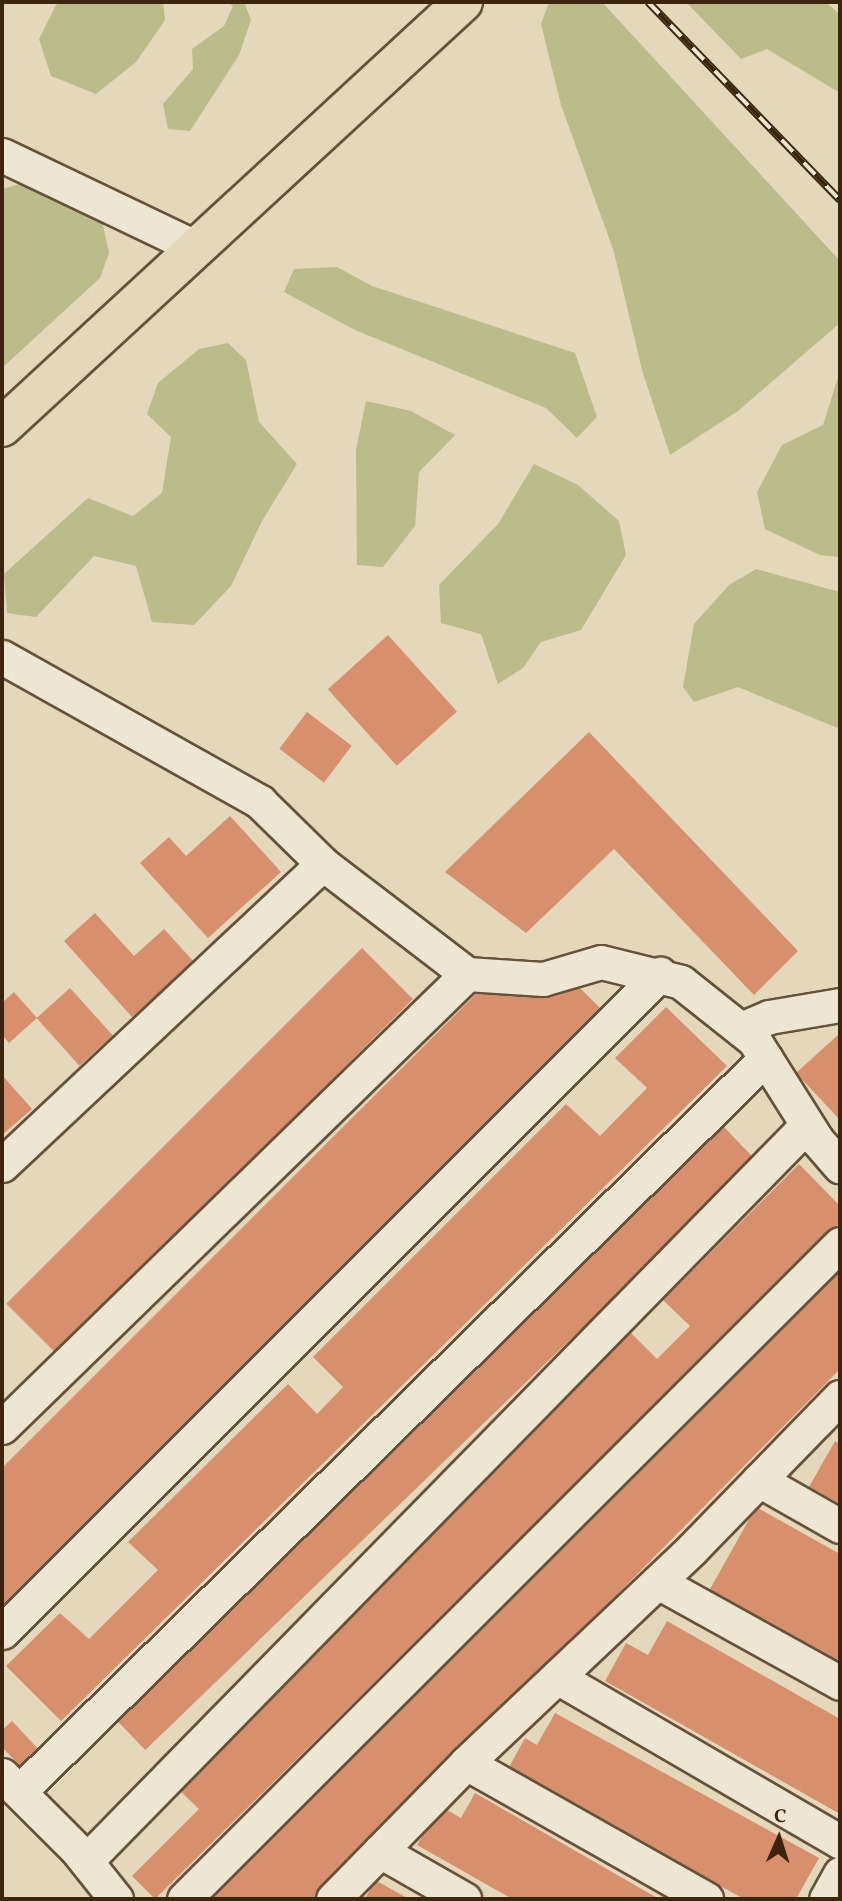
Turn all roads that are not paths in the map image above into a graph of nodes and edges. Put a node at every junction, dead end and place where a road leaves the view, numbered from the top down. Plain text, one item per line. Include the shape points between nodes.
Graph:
1 (463, 2) edge
2 (2, 155) edge
3 (193, 246) junction
4 (2, 428) edge
5 (2, 657) edge
6 (323, 864) junction
7 (467, 974) junction
8 (660, 974) junction
9 (840, 1005) edge
10 (740, 1029) junction
11 (766, 1058) junction
12 (807, 1125) junction
13 (2, 1165) edge
14 (840, 1166) edge
15 (840, 1244) edge
16 (840, 1397) edge
17 (2, 1427) edge
18 (759, 1480) junction
19 (840, 1526) edge
20 (658, 1582) junction
21 (2, 1632) edge
22 (557, 1677) junction
23 (840, 1683) edge
24 (466, 1763) junction
25 (11, 1783) edge
26 (840, 1842) edge
27 (380, 1851) junction
28 (86, 1861) junction
29 (840, 1874) edge
30 (116, 1899) edge
31 (184, 1899) edge
32 (333, 1899) edge
33 (464, 1899) edge
34 (706, 1899) edge
35 (826, 1899) edge

1 - 3 highway
2 - 3 lane
3 - 4 highway
5 - 6 lane via 260,802
6 - 7 lane
6 - 13 lane
7 - 8 lane via 543,979 601,962
7 - 17 lane
8 - 10 lane via 681,982
8 - 21 lane
9 - 10 lane via 769,1017
10 - 11 lane
11 - 12 lane
11 - 25 lane
12 - 14 lane
12 - 28 lane
15 - 31 lane
16 - 18 lane
18 - 19 lane
18 - 20 lane
20 - 22 lane
20 - 23 lane
22 - 24 lane
22 - 26 lane
24 - 27 lane
24 - 34 lane
25 - 28 lane
27 - 32 lane
27 - 33 lane
28 - 30 lane
29 - 35 lane

